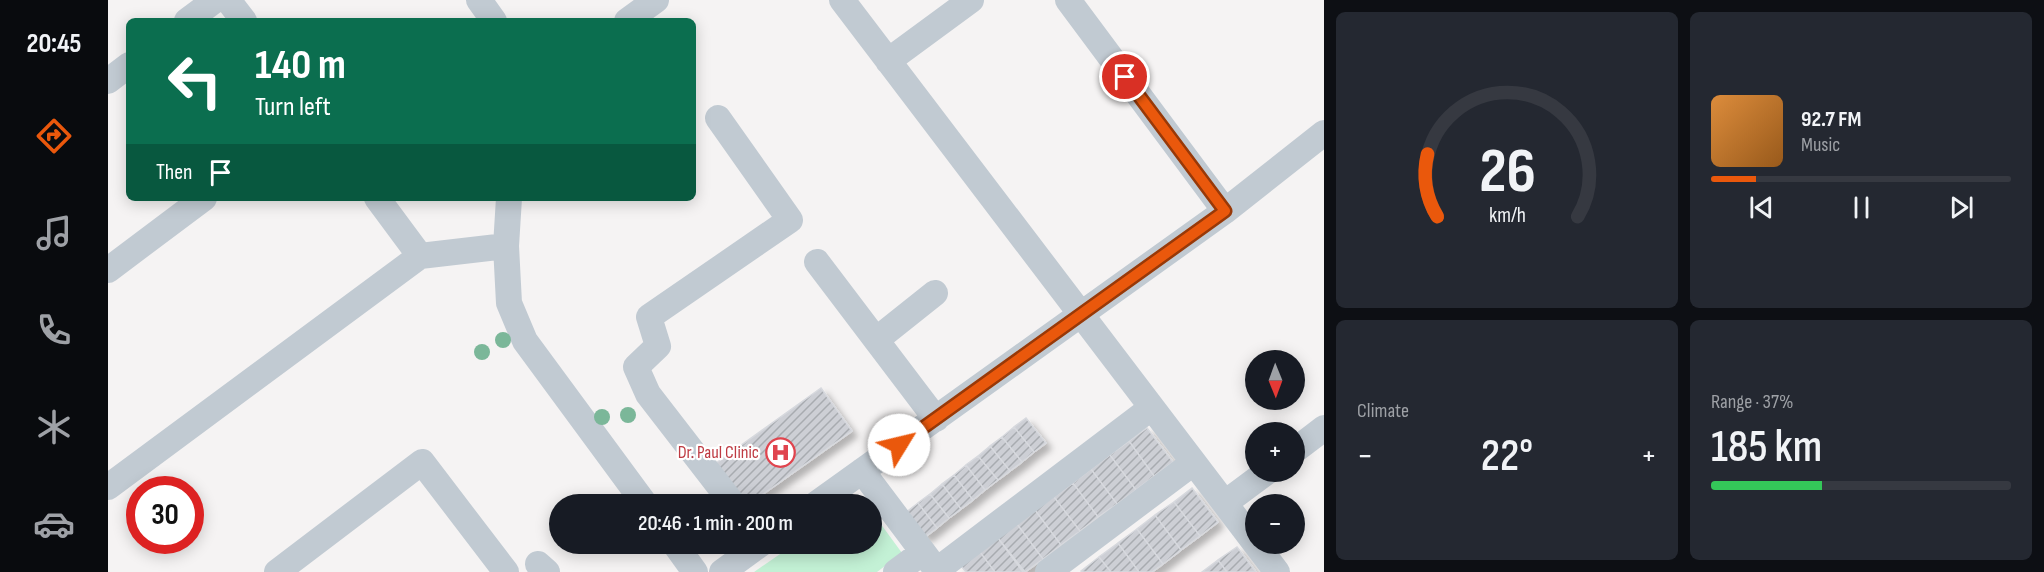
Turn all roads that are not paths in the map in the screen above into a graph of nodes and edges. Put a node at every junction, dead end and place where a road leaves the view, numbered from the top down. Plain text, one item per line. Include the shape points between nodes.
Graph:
1 (215, 0) edge
2 (228, 0) edge
3 (479, 0) edge
4 (656, 0) edge
5 (842, 0) edge
6 (971, 0) edge
7 (1068, 0) edge
8 (191, 18) edge
9 (242, 18) edge
10 (492, 18) edge
11 (631, 18) edge
12 (888, 62) junction
13 (126, 67) edge
14 (108, 81) edge
15 (718, 118) dead end
16 (1324, 133) edge
17 (200, 201) edge
18 (379, 201) edge
19 (509, 201) edge
20 (1225, 211) junction
21 (506, 246) junction
22 (420, 256) junction
23 (817, 262) dead end
24 (108, 270) edge
25 (935, 293) dead end
26 (1081, 314) junction
27 (876, 340) junction
28 (1151, 408) junction
29 (936, 418) junction
30 (1324, 428) edge
31 (1305, 443) edge
32 (1193, 463) junction
33 (862, 471) junction
34 (1253, 482) edge
35 (108, 487) edge
36 (638, 494) edge
37 (725, 494) edge
38 (830, 494) edge
39 (1225, 503) junction
40 (682, 554) edge
41 (747, 554) edge
42 (933, 565) edge
43 (277, 572) edge
44 (506, 572) edge
45 (695, 572) edge
46 (722, 572) edge
47 (896, 572) edge
48 (1048, 572) edge
49 (1277, 572) edge

1 - 8 street
2 - 9 street
3 - 10 street
4 - 11 street
5 - 12 street
6 - 12 street
7 - 20 street
12 - 26 street
13 - 14 street
15 - 37 street via 789,220 649,317 658,346 636,367 648,394
16 - 20 street
17 - 24 street
18 - 22 street
19 - 21 street
20 - 26 street
21 - 22 street
21 - 36 street via 509,303 525,341
22 - 35 street
23 - 27 street
25 - 27 street
26 - 28 street
26 - 29 street
27 - 29 street
28 - 32 street
28 - 42 street
29 - 33 street
30 - 31 street
32 - 39 street
32 - 48 street
33 - 38 street
33 - 42 street
34 - 39 street
39 - 49 street
40 - 45 street
41 - 46 street
42 - 47 street
43 - 44 street via 422,462

